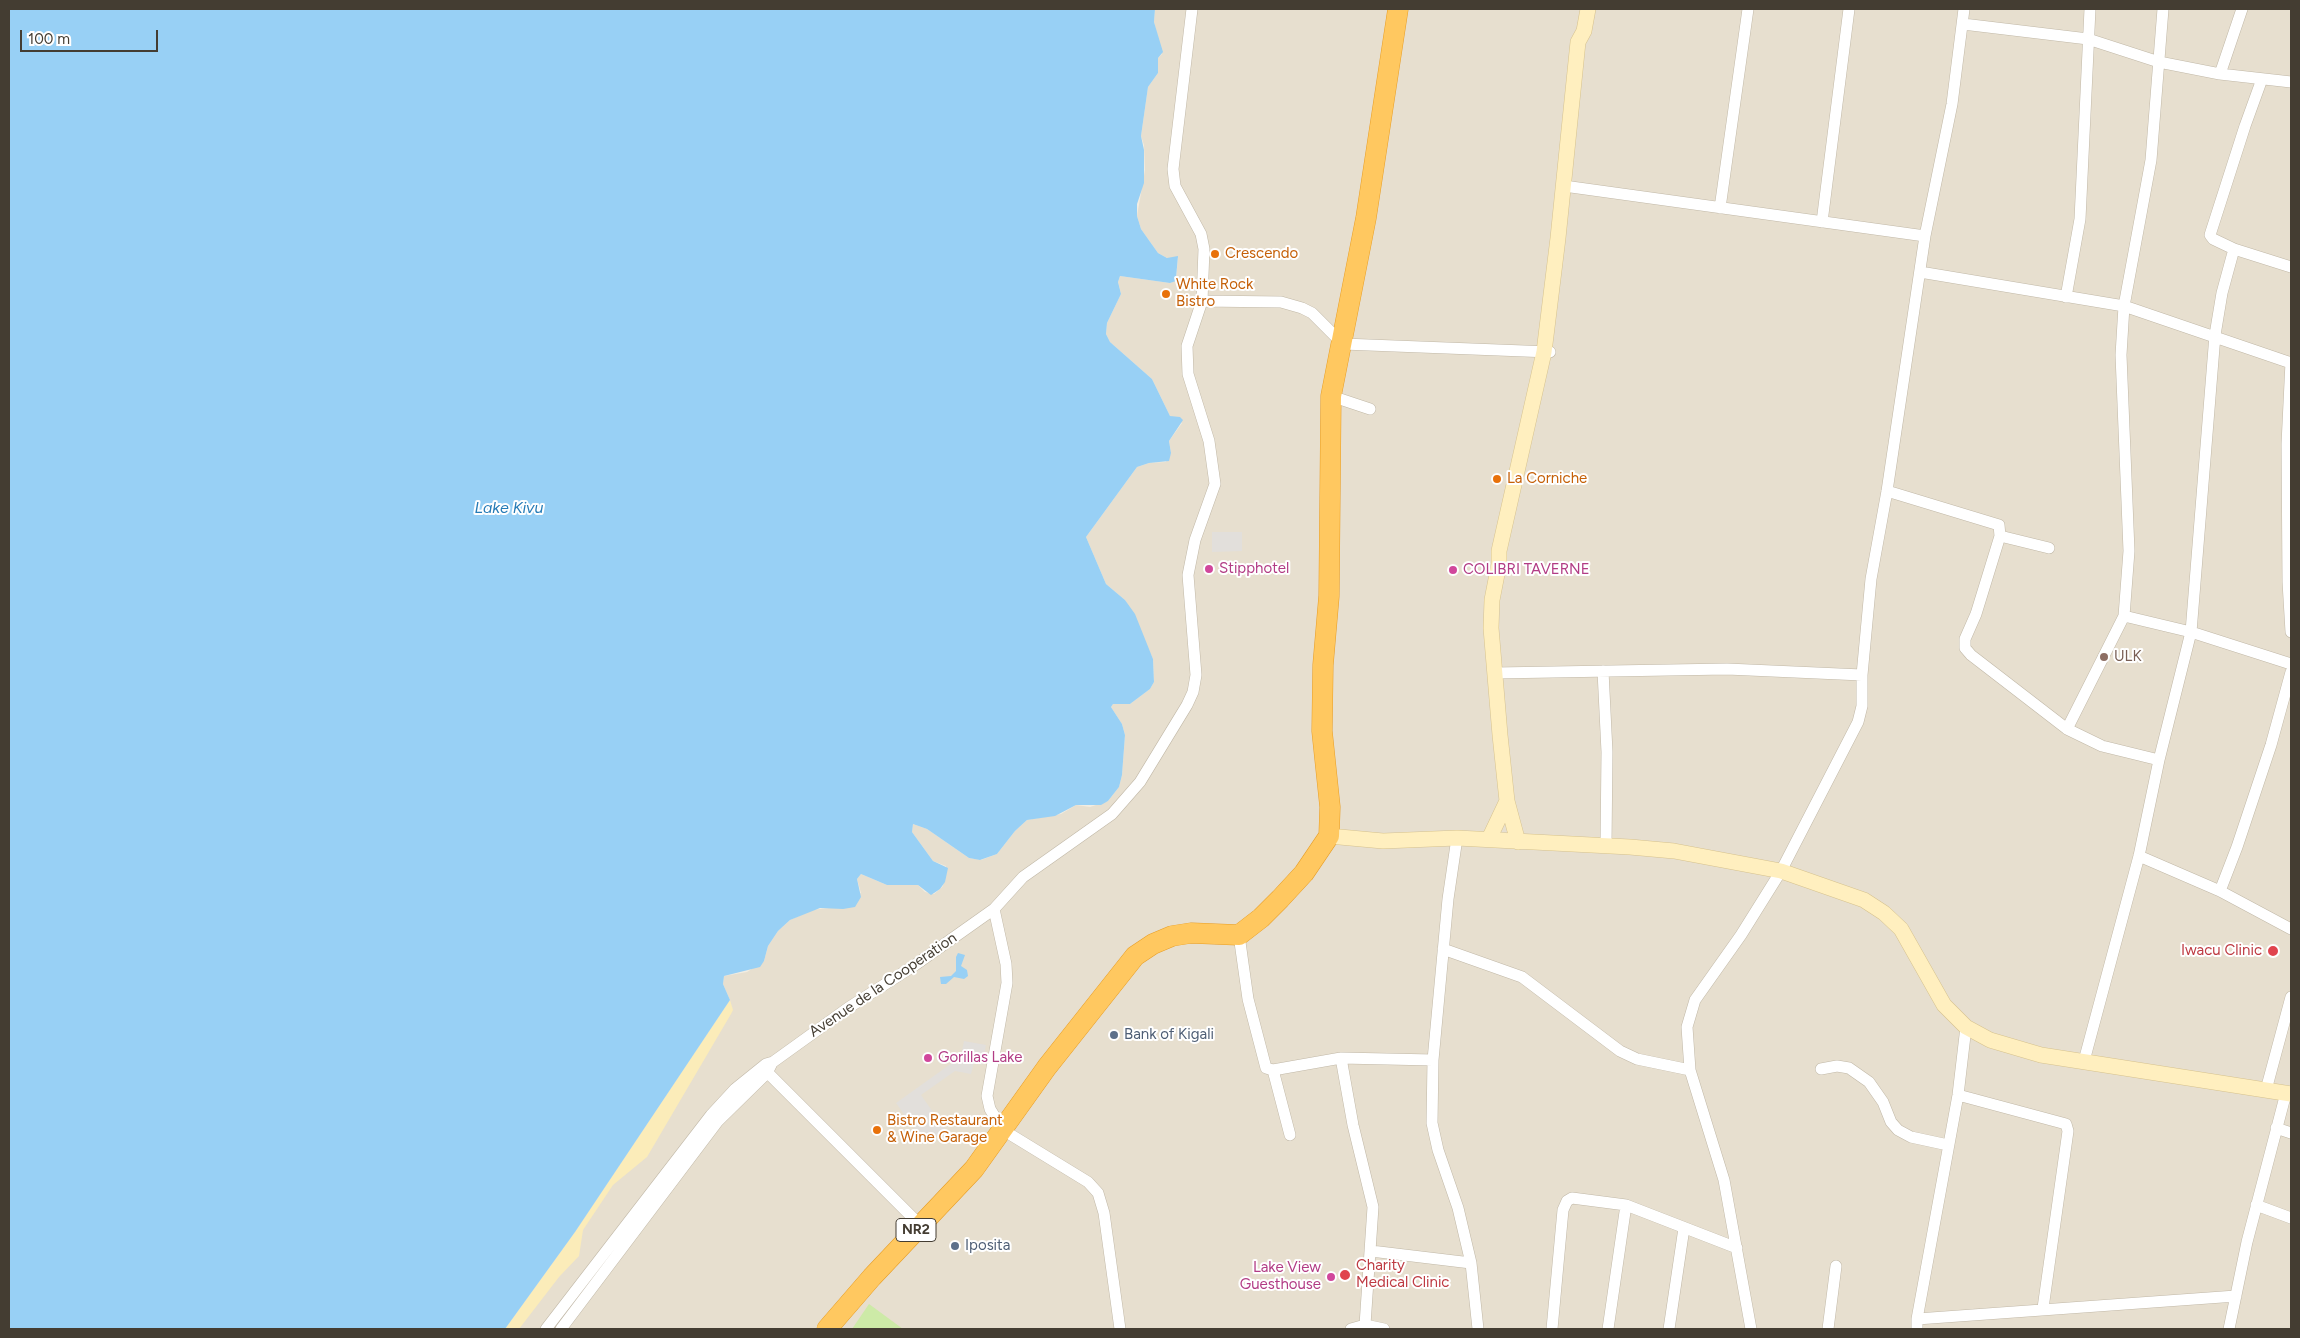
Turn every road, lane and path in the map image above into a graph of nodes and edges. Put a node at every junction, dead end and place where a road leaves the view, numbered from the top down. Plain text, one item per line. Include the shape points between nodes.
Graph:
1 (1192, 9) edge
2 (1398, 9) edge
3 (1588, 9) edge
4 (1748, 9) edge
5 (1849, 9) edge
6 (1964, 9) edge
7 (2090, 9) edge
8 (2163, 9) edge
9 (2242, 9) edge
10 (1963, 24) junction
11 (2088, 39) junction
12 (2159, 62) junction
13 (2220, 74) junction
14 (2262, 79) junction
15 (2291, 82) edge
16 (1568, 187) junction
17 (1720, 208) junction
18 (1822, 222) junction
19 (1925, 236) junction
20 (2234, 249) junction
21 (2291, 267) edge
22 (1920, 272) junction
23 (2066, 297) junction
24 (1202, 301) junction
25 (2124, 306) junction
26 (2215, 335) junction
27 (1343, 344) junction
28 (1548, 352) junction
29 (2291, 362) edge
30 (1331, 396) junction
31 (1370, 409) dead end
32 (1887, 491) junction
33 (2000, 536) junction
34 (2049, 548) dead end
35 (2124, 616) junction
36 (2191, 632) junction
37 (2291, 632) edge
38 (2291, 664) edge
39 (1603, 671) junction
40 (2291, 672) edge
41 (1496, 673) junction
42 (1862, 675) junction
43 (2067, 729) junction
44 (2159, 760) junction
45 (1507, 801) junction
46 (1329, 836) junction
47 (1457, 838) junction
48 (1489, 839) junction
49 (1518, 842) junction
50 (1606, 845) junction
51 (2139, 856) junction
52 (1781, 871) junction
53 (2220, 891) junction
54 (994, 909) junction
55 (2291, 929) edge
56 (1239, 934) junction
57 (1442, 949) junction
58 (2291, 997) edge
59 (1966, 1027) junction
60 (1342, 1058) junction
61 (1432, 1060) junction
62 (2084, 1061) junction
63 (1821, 1068) dead end
64 (764, 1070) junction
65 (1273, 1070) junction
66 (1690, 1070) junction
67 (2266, 1090) junction
68 (2289, 1093) edge
69 (1958, 1095) junction
70 (2276, 1128) junction
71 (1003, 1130) junction
72 (2291, 1133) edge
73 (1290, 1136) dead end
74 (1948, 1144) junction
75 (1626, 1205) junction
76 (2256, 1205) junction
77 (2291, 1218) edge
78 (920, 1225) junction
79 (1684, 1228) junction
80 (622, 1241) junction
81 (1737, 1248) junction
82 (1371, 1251) junction
83 (1471, 1263) junction
84 (1836, 1266) dead end
85 (2236, 1296) junction
86 (2043, 1308) junction
87 (1917, 1324) edge
88 (1365, 1325) junction
89 (546, 1329) edge
90 (561, 1329) edge
91 (828, 1329) edge
92 (1120, 1329) edge
93 (1351, 1329) edge
94 (1384, 1329) edge
95 (1478, 1329) edge
96 (1552, 1329) edge
97 (1608, 1329) edge
98 (1669, 1329) edge
99 (1751, 1329) edge
100 (1828, 1329) edge
101 (2229, 1329) edge

1 - 24 street, Avenue de la Cooperation via 1173,169 1175,186 1201,234 1204,249
2 - 27 highway
3 - 16 street via 1584,31 1578,42
4 - 17 street
5 - 18 street
6 - 10 street
7 - 11 street
8 - 12 street
9 - 13 street
10 - 11 street
10 - 19 street via 1952,104
11 - 12 street
11 - 23 street via 2080,218
12 - 13 street
12 - 25 street via 2151,160
13 - 14 street
14 - 15 street
14 - 20 street via 2210,235
16 - 17 street
16 - 28 street
17 - 18 street
18 - 19 street
19 - 22 street
20 - 21 street
20 - 26 street
22 - 23 street
22 - 32 street
23 - 25 street
24 - 27 street via 1281,302 1302,308 1312,312
24 - 54 street, Avenue de la Cooperation via 1188,346 1188,374 1209,441 1215,484 1195,540 1188,575 1196,657 1193,692 1188,705 1127,800 1023,877
25 - 26 street
25 - 35 street via 2121,355 2128,551
26 - 29 street
26 - 36 street
27 - 28 street
27 - 30 highway
28 - 41 street via 1521,484 1499,551 1492,600
29 - 37 street via 2287,444
30 - 31 street
30 - 46 highway via 1322,731 1330,807
32 - 33 street via 1995,522 1999,525
32 - 42 street via 1871,579
33 - 34 street
33 - 43 street via 1965,639 1965,648 1971,656
35 - 36 street
35 - 43 street
36 - 38 street
36 - 44 street
39 - 41 street
39 - 42 street via 1727,669
39 - 50 street via 1607,752
40 - 53 street via 2264,764
41 - 45 street
42 - 52 street via 1862,706 1858,722
43 - 44 street via 2102,746
44 - 51 street
45 - 48 street
45 - 49 street
46 - 47 street via 1383,841
46 - 56 highway via 1304,873 1261,918
47 - 48 street
47 - 57 street
48 - 49 street
49 - 50 street
50 - 52 street via 1674,851
51 - 53 street
51 - 62 street
52 - 59 street via 1864,900 1884,913 1902,929 1944,1004
52 - 66 street via 1742,935 1695,1000 1687,1027
53 - 55 street
54 - 64 street, Avenue de la Cooperation via 794,1045
54 - 71 street via 1007,983 987,1096 990,1109
56 - 65 street via 1248,999 1266,1068
56 - 71 highway via 1172,936 1135,956 1046,1067
57 - 61 street
57 - 66 street via 1522,976 1620,1051 1637,1059
58 - 67 street
59 - 62 street via 2016,1049
59 - 69 street
60 - 61 street
60 - 65 street
60 - 82 street via 1353,1125 1373,1208
61 - 83 street via 1432,1123
62 - 67 street
63 - 74 street via 1849,1068 1869,1082 1898,1130 1911,1137
64 - 78 street
64 - 80 street, Avenue de la Cooperation via 714,1118
65 - 73 street
66 - 81 street via 1724,1180
67 - 68 street
68 - 70 street
69 - 74 street
69 - 86 street via 2066,1124 2068,1131
70 - 72 street
70 - 76 street
71 - 78 highway, NR2 via 974,1169
71 - 92 street via 1088,1182 1098,1193 1104,1213
74 - 87 street
75 - 79 street
75 - 96 street via 1572,1198 1567,1201 1563,1210
75 - 97 street
76 - 77 street
76 - 85 street
78 - 91 highway, NR2
79 - 81 street
79 - 98 street
80 - 89 street
80 - 90 street
81 - 99 street
82 - 83 street
82 - 88 street
83 - 95 street
84 - 100 street
85 - 86 street
85 - 101 street
86 - 87 street
88 - 93 street
88 - 94 street

